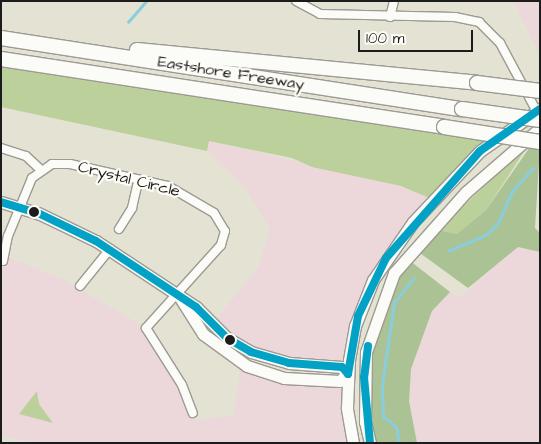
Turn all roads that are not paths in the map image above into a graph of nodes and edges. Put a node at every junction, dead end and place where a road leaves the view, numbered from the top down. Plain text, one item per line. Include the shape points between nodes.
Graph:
1 (296, 1) edge
2 (394, 1) edge
3 (390, 17) junction
4 (1, 38) edge
5 (47, 44) junction
6 (1, 59) edge
7 (540, 91) edge
8 (539, 115) edge
9 (540, 128) edge
10 (540, 142) edge
11 (1, 148) edge
12 (40, 169) junction
13 (138, 181) junction
14 (1, 202) edge
15 (20, 207) junction
16 (119, 229) dead end
17 (110, 249) junction
18 (3, 261) dead end
19 (80, 286) dead end
20 (179, 296) junction
21 (347, 374) junction
22 (364, 377) junction
23 (193, 413) dead end
24 (353, 443) edge
25 (370, 443) edge

1 - 3 street via 320,14
2 - 3 street
3 - 8 street via 455,17 479,22 500,43
4 - 5 highway, Eastshore Freeway
5 - 7 highway, bridge via 251,58 399,78
5 - 8 highway, Eastshore Freeway, bridge via 462,109
6 - 10 highway, Eastshore Freeway, bridge
8 - 21 main road via 480,151 386,258 358,316
9 - 22 main road via 466,192 397,269 372,328
11 - 12 street via 26,156
12 - 13 street, Crystal Circle via 70,164
12 - 15 street
13 - 16 street via 132,208
13 - 20 street, Crystal Circle via 184,192 214,213 223,225 221,245
14 - 15 main road
15 - 17 main road
15 - 18 street
17 - 19 street
17 - 20 main road
20 - 21 main road via 251,352 289,363 342,367
20 - 23 street via 146,328 182,385
21 - 22 main road
21 - 24 main road
22 - 25 main road

